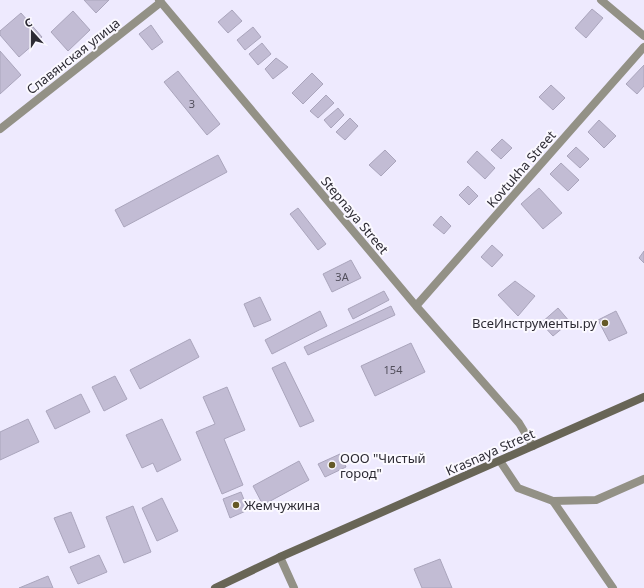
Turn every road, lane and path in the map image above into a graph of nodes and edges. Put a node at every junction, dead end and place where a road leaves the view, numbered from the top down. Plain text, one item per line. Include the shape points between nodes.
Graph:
1 (601, 0) edge
2 (160, 1) edge
3 (644, 36) edge
4 (644, 47) edge
5 (0, 129) edge
6 (416, 306) junction
7 (644, 397) edge
8 (533, 446) junction
9 (500, 460) junction
10 (644, 479) edge
11 (553, 501) junction
12 (280, 558) junction
13 (215, 588) edge
14 (294, 588) edge
15 (613, 588) edge

1 - 3 street
2 - 5 street, Славянская улица
2 - 6 street, Stepnaya Street
4 - 6 street, Kovtukha Street
6 - 8 street, Stepnaya Street via 519,423
7 - 8 main road, Krasnaya Street
8 - 9 main road, Krasnaya Street
9 - 11 street via 518,488
9 - 12 main road, Krasnaya Street
10 - 11 street via 596,500
11 - 15 street
12 - 13 main road, Krasnaya Street
12 - 14 street

